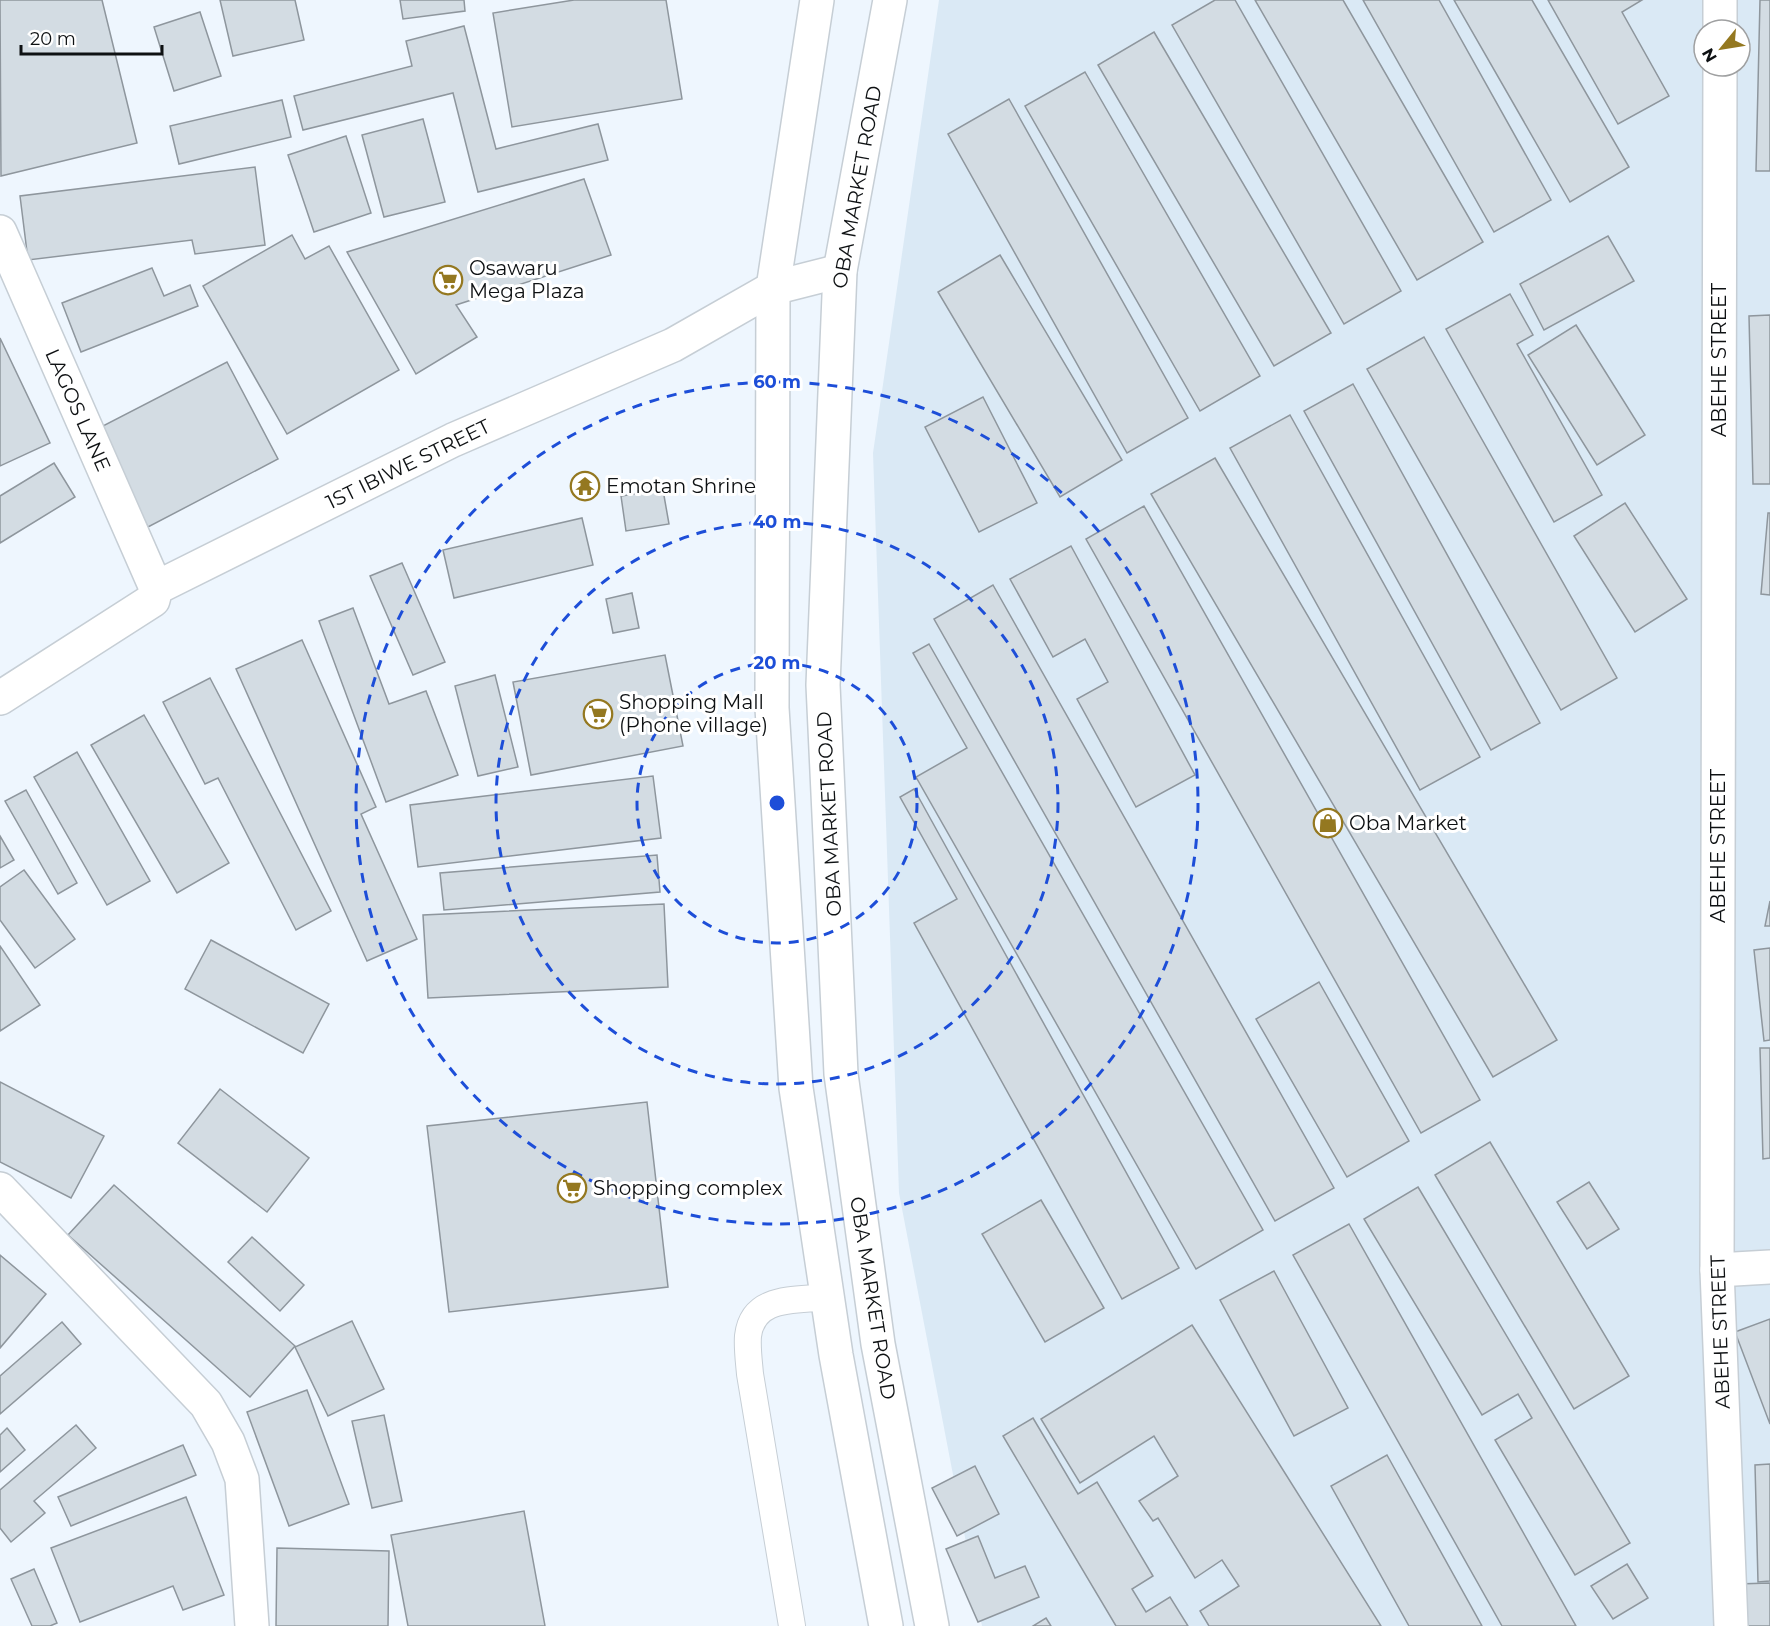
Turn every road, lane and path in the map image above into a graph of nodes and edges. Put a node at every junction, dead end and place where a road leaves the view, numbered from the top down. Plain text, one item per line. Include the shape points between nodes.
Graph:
1 (817, 0) edge
2 (890, 0) edge
3 (1720, 0) edge
4 (1720, 18) edge
5 (1720, 78) edge
6 (0, 232) edge
7 (840, 271) junction
8 (773, 288) junction
9 (156, 588) junction
10 (0, 698) edge
11 (0, 1189) edge
12 (1770, 1267) edge
13 (1718, 1270) junction
14 (827, 1297) junction
15 (252, 1626) edge
16 (792, 1626) edge
17 (886, 1626) edge
18 (932, 1626) edge
19 (1731, 1626) edge

1 - 8 street
2 - 7 street, OBA MARKET ROAD
3 - 4 street
5 - 13 street, ABEHE STREET
6 - 9 street, LAGOS LANE
7 - 8 street, 1ST IBIWE STREET
7 - 18 street, OBA MARKET ROAD via 823,685 841,1074 878,1344
8 - 9 street, 1ST IBIWE STREET via 673,345 453,440
8 - 14 street via 772,708 796,1088
9 - 10 street, 1ST IBIWE STREET via 153,600
11 - 15 street via 206,1404 223,1432 242,1479
12 - 13 street
13 - 19 street, ABEHE STREET
14 - 16 lane via 768,1304 754,1315 748,1336 750,1374
14 - 17 street

